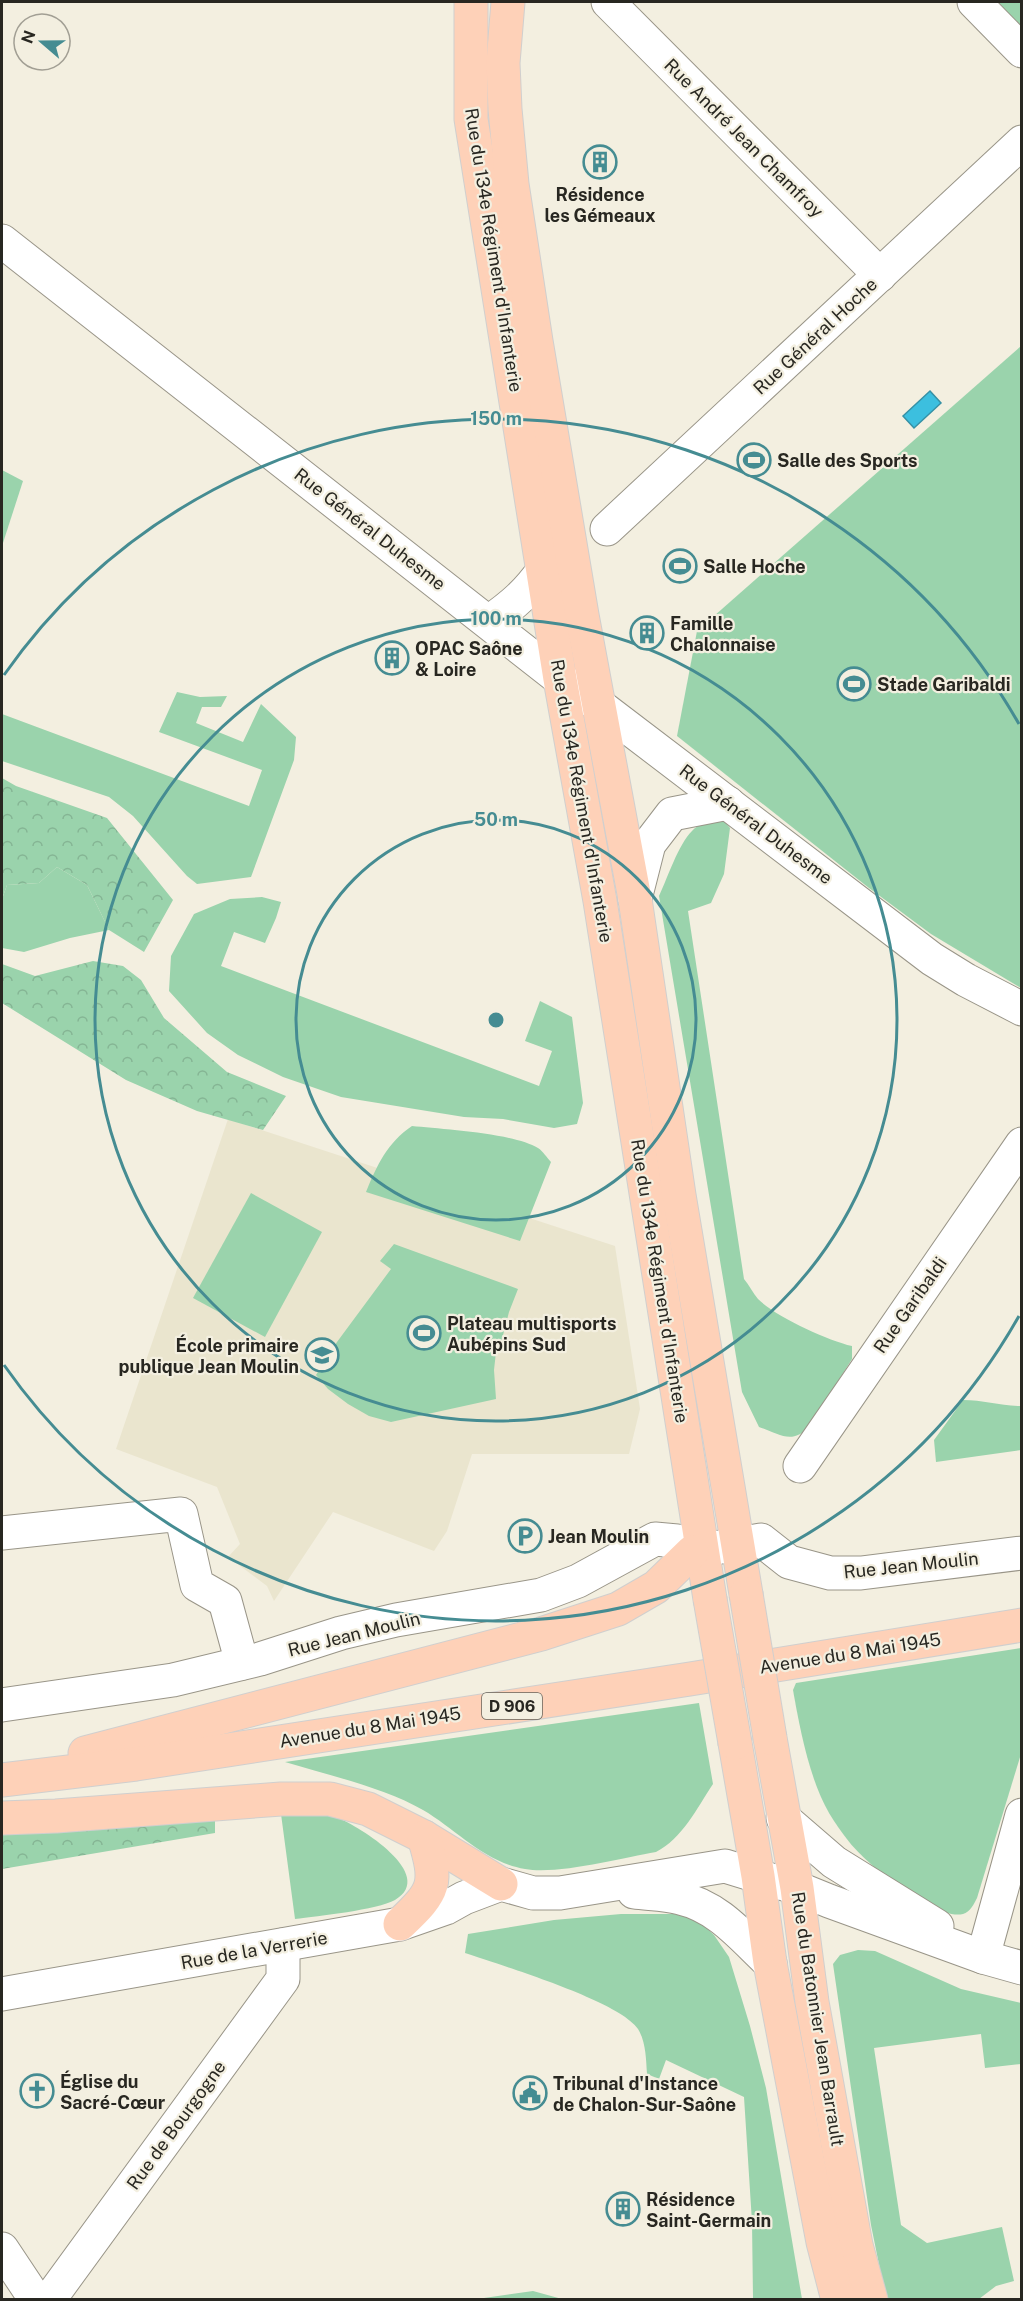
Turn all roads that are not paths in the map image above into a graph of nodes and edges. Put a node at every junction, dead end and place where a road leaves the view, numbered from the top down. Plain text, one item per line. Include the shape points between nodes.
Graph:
1 (471, 2) edge
2 (508, 2) edge
3 (608, 2) edge
4 (974, 2) edge
5 (1022, 51) edge
6 (1022, 142) edge
7 (2, 241) edge
8 (880, 275) junction
9 (607, 529) dead end
10 (544, 569) junction
11 (489, 622) junction
12 (560, 679) junction
13 (600, 706) junction
14 (728, 803) junction
15 (635, 899) junction
16 (1012, 1005) edge
17 (1022, 1144) edge
18 (800, 1466) dead end
19 (2, 1533) edge
20 (750, 1541) junction
21 (698, 1551) junction
22 (1022, 1553) edge
23 (1022, 1625) edge
24 (242, 1663) junction
25 (2, 1705) edge
26 (770, 1738) joint
27 (735, 1743) joint
28 (2, 1775) edge
29 (2, 1780) edge
30 (1022, 1815) edge
31 (2, 1818) edge
32 (783, 1818) junction
33 (424, 1837) junction
34 (758, 1876) junction
35 (501, 1884) junction
36 (599, 1887) junction
37 (797, 1888) junction
38 (400, 1924) junction
39 (283, 1945) junction
40 (983, 1957) junction
41 (770, 1963) junction
42 (1022, 1968) edge
43 (2, 1994) edge
44 (2, 2249) edge
45 (36, 2300) edge
46 (49, 2300) edge
47 (838, 2300) edge
48 (871, 2300) edge

1 - 10 main road, Rue du 134e Régiment d'Infanterie via 471,119
2 - 13 main road, Rue du 134e Régiment d'Infanterie via 503,63 512,184
3 - 8 street, Rue André Jean Chamfroy
4 - 5 street
6 - 8 street, Rue Général Hoche
7 - 11 street, Rue Général Duhesme
8 - 9 street, Rue Général Hoche
10 - 11 street via 528,592
10 - 12 main road, Rue du 134e Régiment d'Infanterie
11 - 12 street, Rue Général Duhesme
12 - 13 street, Rue Général Duhesme
12 - 21 main road, Rue du 134e Régiment d'Infanterie via 600,901
13 - 14 street, Rue Général Duhesme
13 - 15 main road, Rue du 134e Régiment d'Infanterie
14 - 15 street via 672,814 649,844
14 - 16 street, Rue Général Duhesme via 932,959
15 - 20 main road, Rue du 134e Régiment d'Infanterie via 679,1195 728,1477
17 - 18 street, Rue Garibaldi
19 - 24 street via 181,1514 197,1585 225,1601
20 - 21 street
20 - 22 street, Rue Jean Moulin via 789,1562 830,1573 861,1573
20 - 26 main road, Rue du 134e Régiment d'Infanterie, bridge via 746,1594
21 - 24 street, Rue Jean Moulin via 677,1541 655,1539 578,1581 541,1595 363,1628
21 - 27 main road, Rue du 134e Régiment d'Infanterie, bridge
21 - 28 main road via 656,1587 618,1609 541,1634
23 - 29 main road, Avenue du 8 Mai 1945 / D 906 via 136,1764
24 - 25 street, Rue Jean Moulin via 173,1680
26 - 32 main road, Rue du Batonnier Jean Barrault
27 - 34 main road, Rue du Batonnier Jean Barrault
30 - 40 street
31 - 33 main road via 281,1799 330,1800 368,1809
32 - 37 main road, Rue du Batonnier Jean Barrault
32 - 40 street via 834,1862
33 - 35 main road
33 - 38 main road via 434,1879 421,1904
34 - 36 street via 725,1866
34 - 37 street
34 - 41 main road, Rue du Batonnier Jean Barrault
35 - 36 street via 533,1893
35 - 38 street, Rue de la Verrerie
36 - 41 street via 680,1897 708,1908 727,1920
37 - 40 street
37 - 48 main road, Rue du Batonnier Jean Barrault via 812,2002 856,2245
38 - 39 street, Rue de la Verrerie
39 - 43 street, Rue de la Verrerie
39 - 46 street, Rue de Bourgogne via 283,1979
40 - 42 street
41 - 47 main road, Rue du Batonnier Jean Barrault
44 - 45 street

